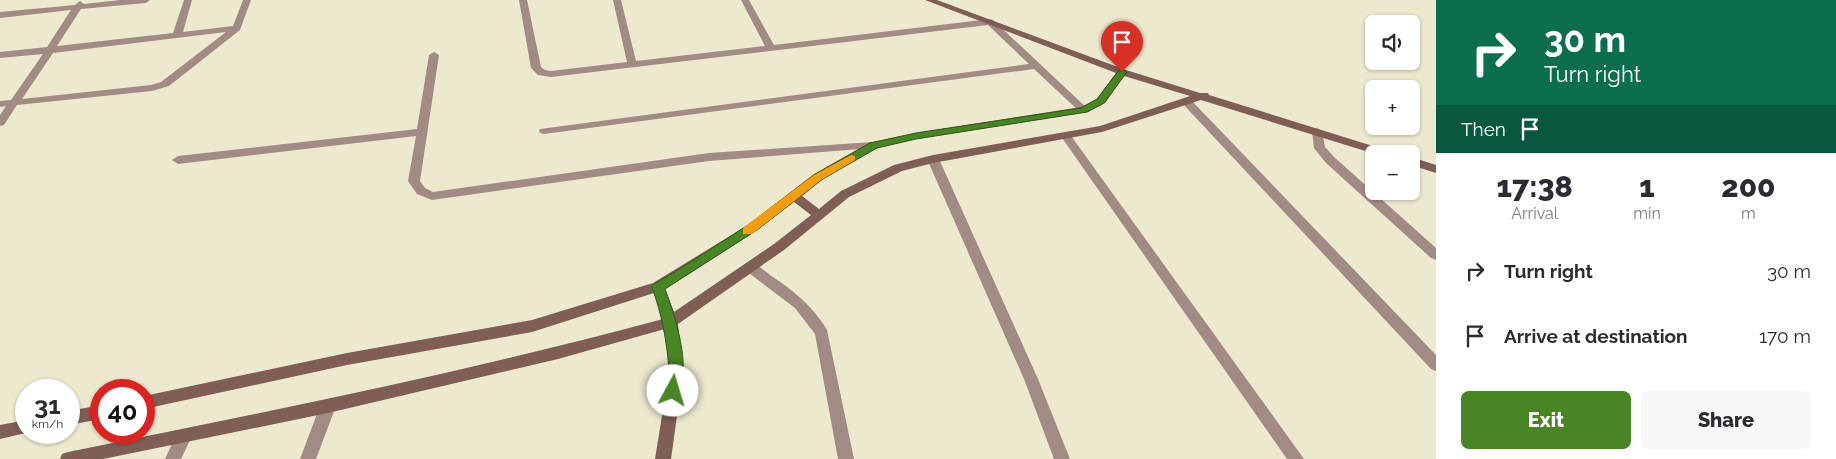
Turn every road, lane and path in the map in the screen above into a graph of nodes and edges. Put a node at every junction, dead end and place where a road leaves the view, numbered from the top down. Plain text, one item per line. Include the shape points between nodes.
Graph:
1 (146, 0) edge
2 (188, 0) edge
3 (248, 0) edge
4 (523, 0) edge
5 (616, 0) edge
6 (746, 0) edge
7 (928, 0) edge
8 (80, 4) edge
9 (0, 15) edge
10 (990, 22) junction
11 (237, 28) junction
12 (176, 35) junction
13 (770, 47) junction
14 (50, 50) junction
15 (0, 55) edge
16 (434, 55) dead end
17 (632, 64) junction
18 (1034, 66) junction
19 (1122, 72) junction
20 (1204, 95) junction
21 (1186, 100) junction
22 (14, 102) junction
23 (0, 104) edge
24 (1084, 110) junction
25 (0, 122) edge
26 (544, 131) dead end
27 (1317, 131) junction
28 (422, 132) junction
29 (1066, 135) junction
30 (873, 145) junction
31 (1365, 147) edge
32 (933, 159) junction
33 (178, 160) dead end
34 (1420, 164) edge
35 (1436, 169) edge
36 (794, 196) junction
37 (819, 216) junction
38 (1436, 255) edge
39 (750, 268) junction
40 (658, 287) junction
41 (670, 322) junction
42 (1436, 365) edge
43 (155, 401) edge
44 (328, 406) junction
45 (15, 429) edge
46 (0, 432) edge
47 (184, 436) junction
48 (68, 459) edge
49 (173, 459) edge
50 (308, 459) edge
51 (663, 459) edge
52 (846, 459) edge
53 (1062, 459) edge
54 (1296, 459) edge

1 - 8 street
2 - 12 street
3 - 11 street
4 - 17 street via 536,68 542,73
5 - 17 street
6 - 13 street
7 - 10 street
8 - 9 street
8 - 14 street
10 - 13 street
10 - 18 street
10 - 19 street
11 - 12 street
11 - 22 street via 165,84
12 - 14 street
13 - 17 street
14 - 15 street
14 - 22 street
16 - 28 street
18 - 24 street
18 - 26 street
19 - 20 street
19 - 24 street via 1101,101
20 - 21 street
20 - 27 street
21 - 29 street via 1102,129
21 - 42 street
22 - 23 street
22 - 25 street
24 - 30 street
27 - 31 street
27 - 38 street via 1320,148 1330,160
28 - 30 street via 414,181 421,191 432,196 709,157
28 - 33 street
29 - 32 street
29 - 54 street
30 - 36 street
32 - 37 street via 898,168 845,194
32 - 53 street via 1031,379
34 - 35 street
36 - 37 street
36 - 40 street via 752,228
37 - 39 street
39 - 41 street
39 - 52 street via 801,303 815,318 822,334
40 - 41 street
40 - 43 street via 532,326 347,359
41 - 44 street via 558,353
41 - 51 street via 676,372
44 - 47 street
44 - 50 street
45 - 46 street
47 - 48 street
47 - 49 street

